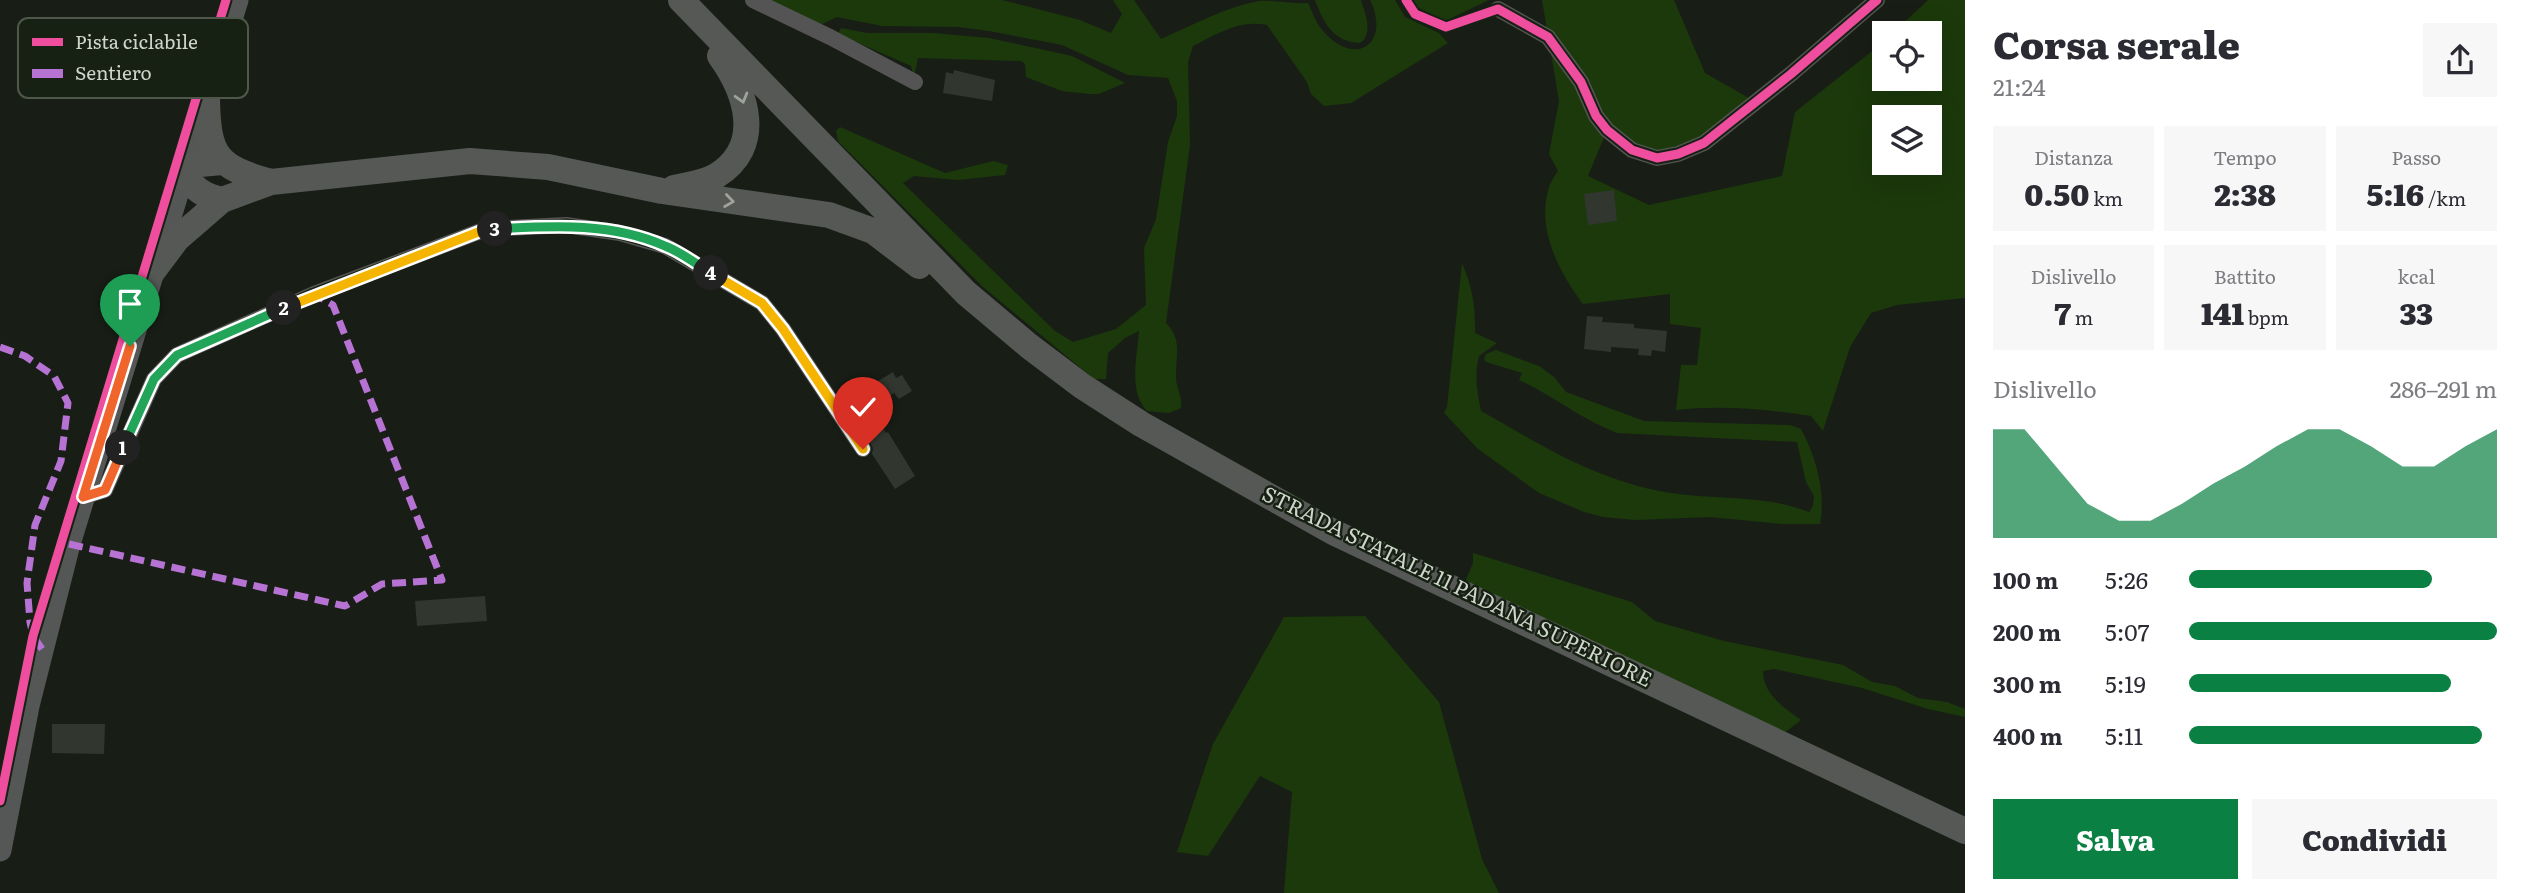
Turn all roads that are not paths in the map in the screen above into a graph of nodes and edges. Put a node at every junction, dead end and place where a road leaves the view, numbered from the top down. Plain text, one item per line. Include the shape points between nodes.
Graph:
1 (237, 0) edge
2 (681, 0) edge
3 (753, 0) edge
4 (1877, 0) edge
5 (1498, 9) dead end
6 (232, 18) edge
7 (915, 82) dead end
8 (207, 99) joint
9 (222, 162) junction
10 (182, 172) junction
11 (271, 182) junction
12 (662, 191) junction
13 (222, 200) junction
14 (153, 271) junction
15 (1082, 386) junction
16 (863, 449) dead end
17 (83, 497) junction
18 (1965, 831) edge
19 (0, 849) edge

1 - 6 main road
2 -> 12 highway via 731,71 744,95 747,120 744,141 733,161 716,176
2 - 15 highway, STRADA STATALE 11 PADANA SUPERIORE via 966,293
3 - 7 street
4 - 5 street via 1704,143 1657,158 1632,150 1607,130 1581,82 1548,37
8 - 9 highway via 208,129
8 - 10 main road
9 - 10 highway
9 - 11 highway via 240,174
10 - 13 highway via 195,189
10 - 14 main road
11 - 12 highway via 499,161
11 - 13 highway
12 -> 15 highway via 829,215 873,231 1019,354
13 - 14 highway via 177,239
14 - 17 main road
15 - 18 highway, STRADA STATALE 11 PADANA SUPERIORE via 1333,532
16 - 17 street via 762,303 665,246 566,225 486,229 314,294 177,355 154,379 105,490
17 - 19 main road via 28,706

